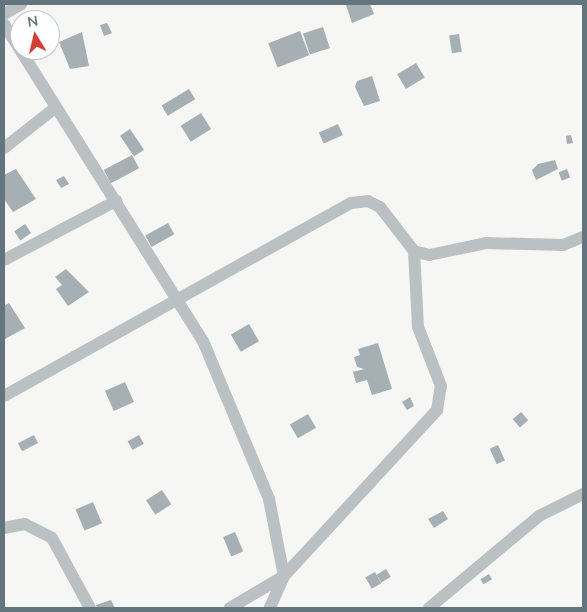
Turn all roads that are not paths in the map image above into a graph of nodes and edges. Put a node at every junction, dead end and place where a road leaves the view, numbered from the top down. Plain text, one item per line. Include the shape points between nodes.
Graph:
1 (21, 4) edge
2 (4, 14) edge
3 (4, 24) edge
4 (55, 108) junction
5 (4, 148) edge
6 (116, 200) junction
7 (583, 237) edge
8 (414, 251) junction
9 (4, 260) edge
10 (179, 300) junction
11 (4, 396) edge
12 (583, 494) edge
13 (4, 528) edge
14 (284, 576) junction
15 (90, 608) edge
16 (230, 608) edge
17 (270, 608) edge
18 (428, 608) edge

1 - 2 street
3 - 4 street
4 - 5 street
4 - 6 street
6 - 9 street
6 - 10 street
7 - 8 street via 563,245 486,244 429,255
8 - 10 street via 380,207 368,202 351,203
8 - 14 street via 418,327 441,386 437,410
10 - 11 street
10 - 14 street via 250,446 269,499
12 - 18 street via 539,516
13 - 15 street via 25,524 52,538
14 - 16 street
14 - 17 street

